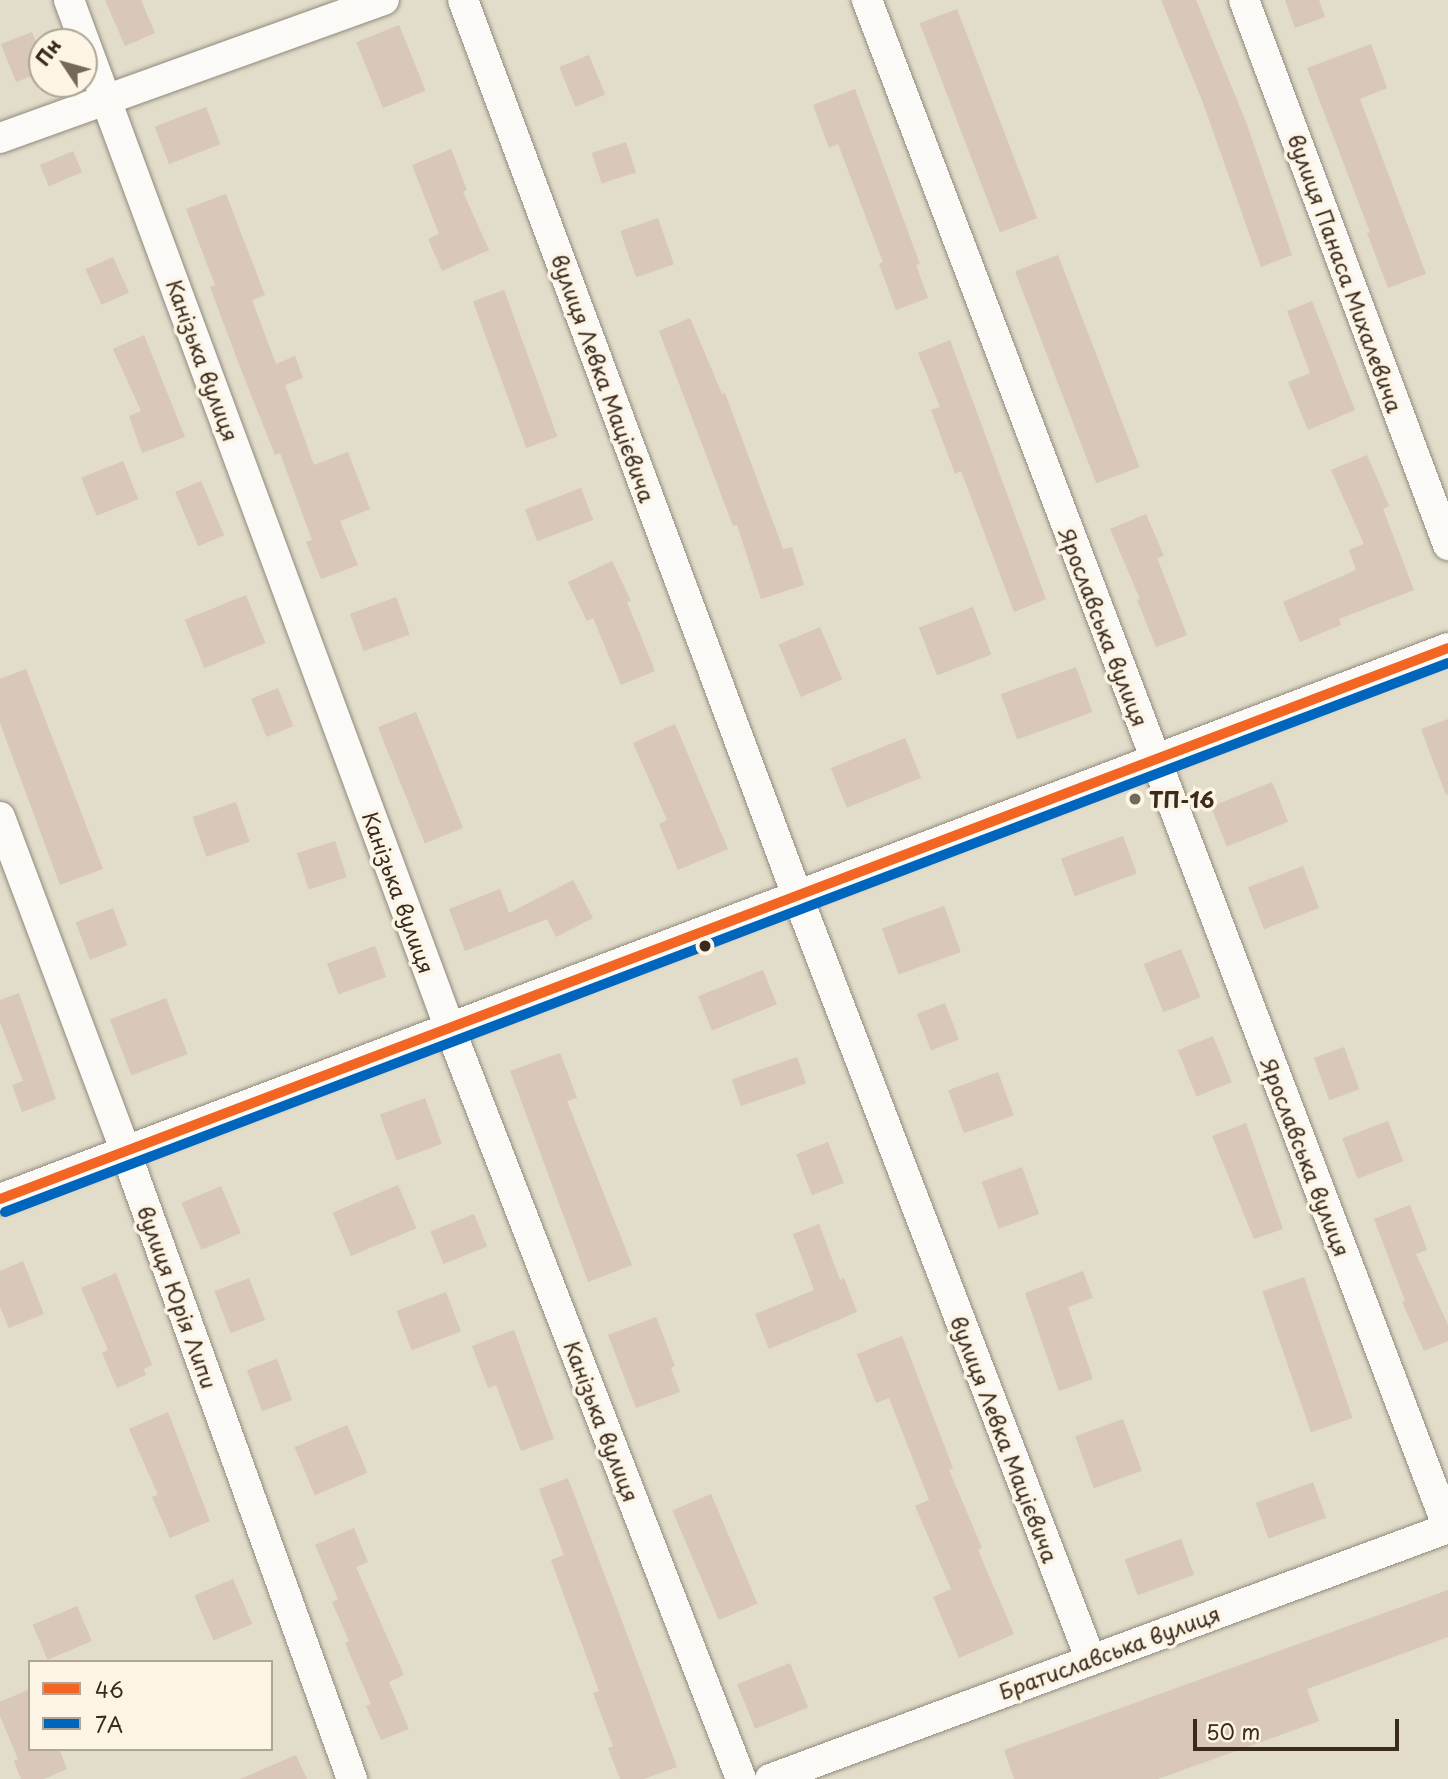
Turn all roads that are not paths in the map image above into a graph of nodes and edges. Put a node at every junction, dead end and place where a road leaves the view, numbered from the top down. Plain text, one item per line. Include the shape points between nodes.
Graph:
1 (69, 0) edge
2 (384, 0) edge
3 (463, 0) edge
4 (867, 0) edge
5 (1244, 0) edge
6 (107, 98) junction
7 (0, 138) edge
8 (1448, 545) edge
9 (1448, 648) edge
10 (1154, 762) junction
11 (0, 817) edge
12 (797, 895) junction
13 (450, 1029) junction
14 (126, 1153) junction
15 (0, 1199) edge
16 (1448, 1528) edge
17 (1090, 1658) junction
18 (352, 1779) edge
19 (741, 1779) edge
20 (770, 1779) edge

1 - 6 street, Канізька вулиця
2 - 6 street
3 - 12 street, вулиця Левка Мацієвича
4 - 10 street, Ярославська вулиця
5 - 8 street, вулиця Панаса Михалевича
6 - 7 street
6 - 13 street, Канізька вулиця
9 - 10 street
10 - 12 street
10 - 16 street, Ярославська вулиця
11 - 14 street, вулиця Юрія Липи
12 - 13 street
12 - 17 street, вулиця Левка Мацієвича
13 - 14 street
13 - 19 street, Канізька вулиця
14 - 15 street
14 - 18 street, вулиця Юрія Липи
16 - 17 street, Братиславська вулиця
17 - 20 street, Братиславська вулиця

